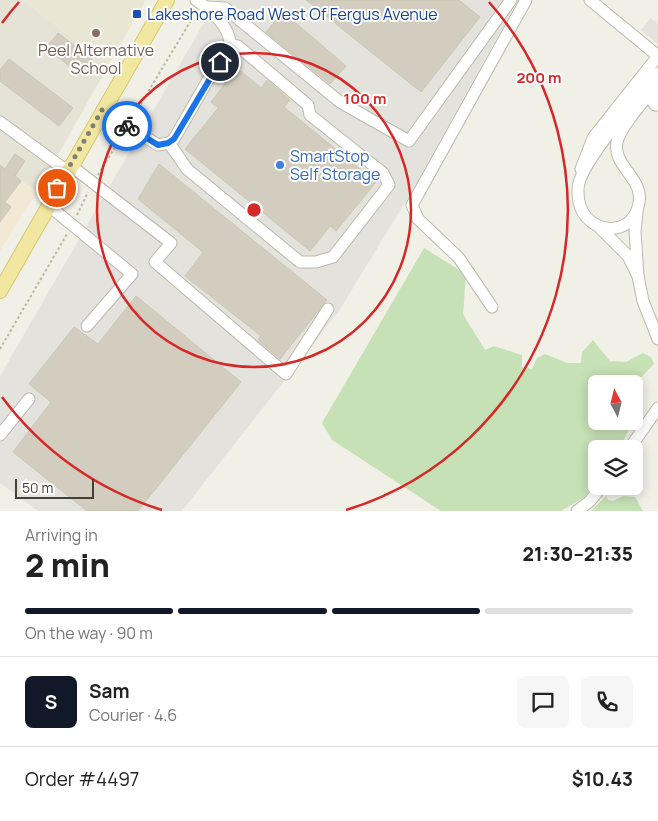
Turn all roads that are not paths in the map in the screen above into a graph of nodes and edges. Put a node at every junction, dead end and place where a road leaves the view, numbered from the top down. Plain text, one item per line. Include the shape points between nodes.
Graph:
1 (167, 0) edge
2 (196, 0) edge
3 (511, 0) edge
4 (526, 0) edge
5 (590, 0) edge
6 (208, 7) junction
7 (229, 44) junction
8 (658, 56) edge
9 (658, 73) edge
10 (658, 83) edge
11 (658, 95) edge
12 (658, 105) edge
13 (102, 110) junction
14 (0, 122) edge
15 (168, 143) junction
16 (69, 168) junction
17 (579, 184) junction
18 (48, 205) junction
19 (637, 212) junction
20 (598, 227) junction
21 (638, 276) junction
22 (0, 291) edge
23 (492, 307) dead end
24 (328, 309) dead end
25 (87, 326) dead end
26 (658, 339) edge
27 (30, 399) dead end
28 (658, 408) edge
29 (0, 435) edge
30 (635, 440) edge
31 (595, 495) edge
32 (577, 511) edge

1 - 13 main road
2 - 6 street
3 - 6 street via 409,140 340,102 225,8
4 - 23 street via 412,205 418,219 459,258
5 - 8 street
6 - 7 street via 227,33
7 - 15 street via 174,139
7 - 15 street via 238,46 308,105 310,115 383,172 389,185 333,257 300,262 187,169
8 - 17 street via 593,138 585,154
9 - 17 street via 597,150
10 - 19 street via 624,128 616,145 619,158 639,189
11 - 12 street via 653,102
13 - 15 street via 158,145
13 - 16 main road
14 - 16 street
16 - 18 main road
16 - 24 street via 171,243 155,262 286,374
17 - 20 street via 582,210
18 - 22 main road
18 - 25 street via 132,274
19 - 20 street via 621,227
19 - 21 street
20 - 21 street via 628,256
21 - 26 street via 643,301
27 - 29 street
28 - 30 street
31 - 32 street

